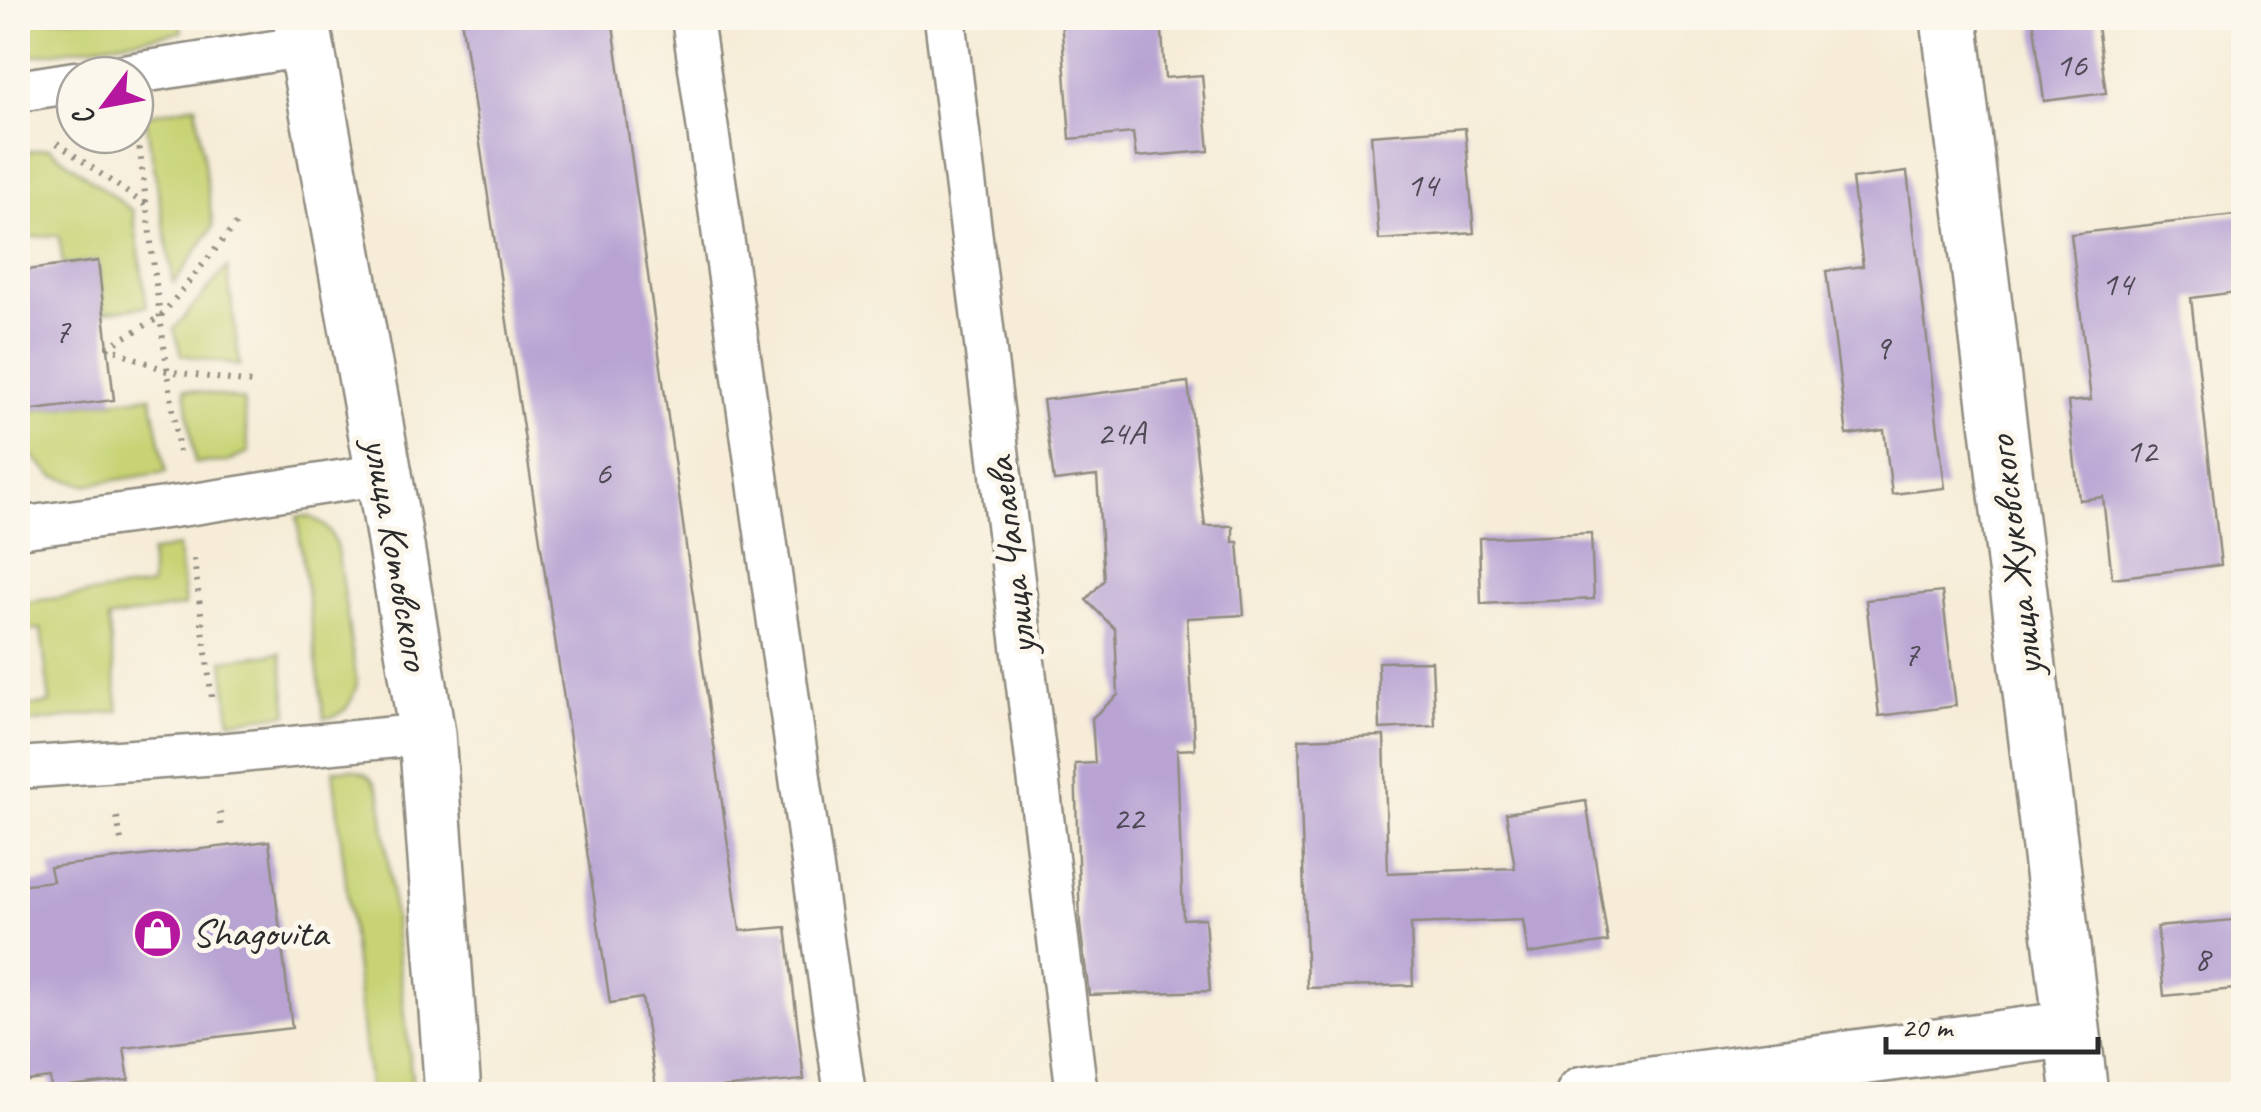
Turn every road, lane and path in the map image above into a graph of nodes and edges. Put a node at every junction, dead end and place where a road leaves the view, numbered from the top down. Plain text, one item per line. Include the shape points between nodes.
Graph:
1 (692, 18) edge
2 (945, 18) edge
3 (1949, 18) edge
4 (304, 32) edge
5 (155, 67) edge
6 (55, 86) edge
7 (18, 92) edge
8 (50, 138) dead end
9 (146, 206) dead end
10 (236, 224) dead end
11 (258, 384) dead end
12 (384, 474) junction
13 (18, 528) edge
14 (427, 734) junction
15 (18, 768) edge
16 (2072, 1028) junction
17 (453, 1094) edge
18 (845, 1094) edge
19 (1077, 1094) edge
20 (1584, 1094) edge
21 (2080, 1094) edge

1 - 18 lane
2 - 19 lane, улица Чапаева
3 - 16 street, улица Жуковского
4 - 5 lane
4 - 12 street, улица Котовского
6 - 7 lane
8 - 9 path
10 - 11 path via 160,317 108,347 167,371
12 - 13 lane
12 - 14 street, улица Котовского
14 - 15 lane
14 - 17 street, улица Котовского
16 - 20 street
16 - 21 street, улица Жуковского

